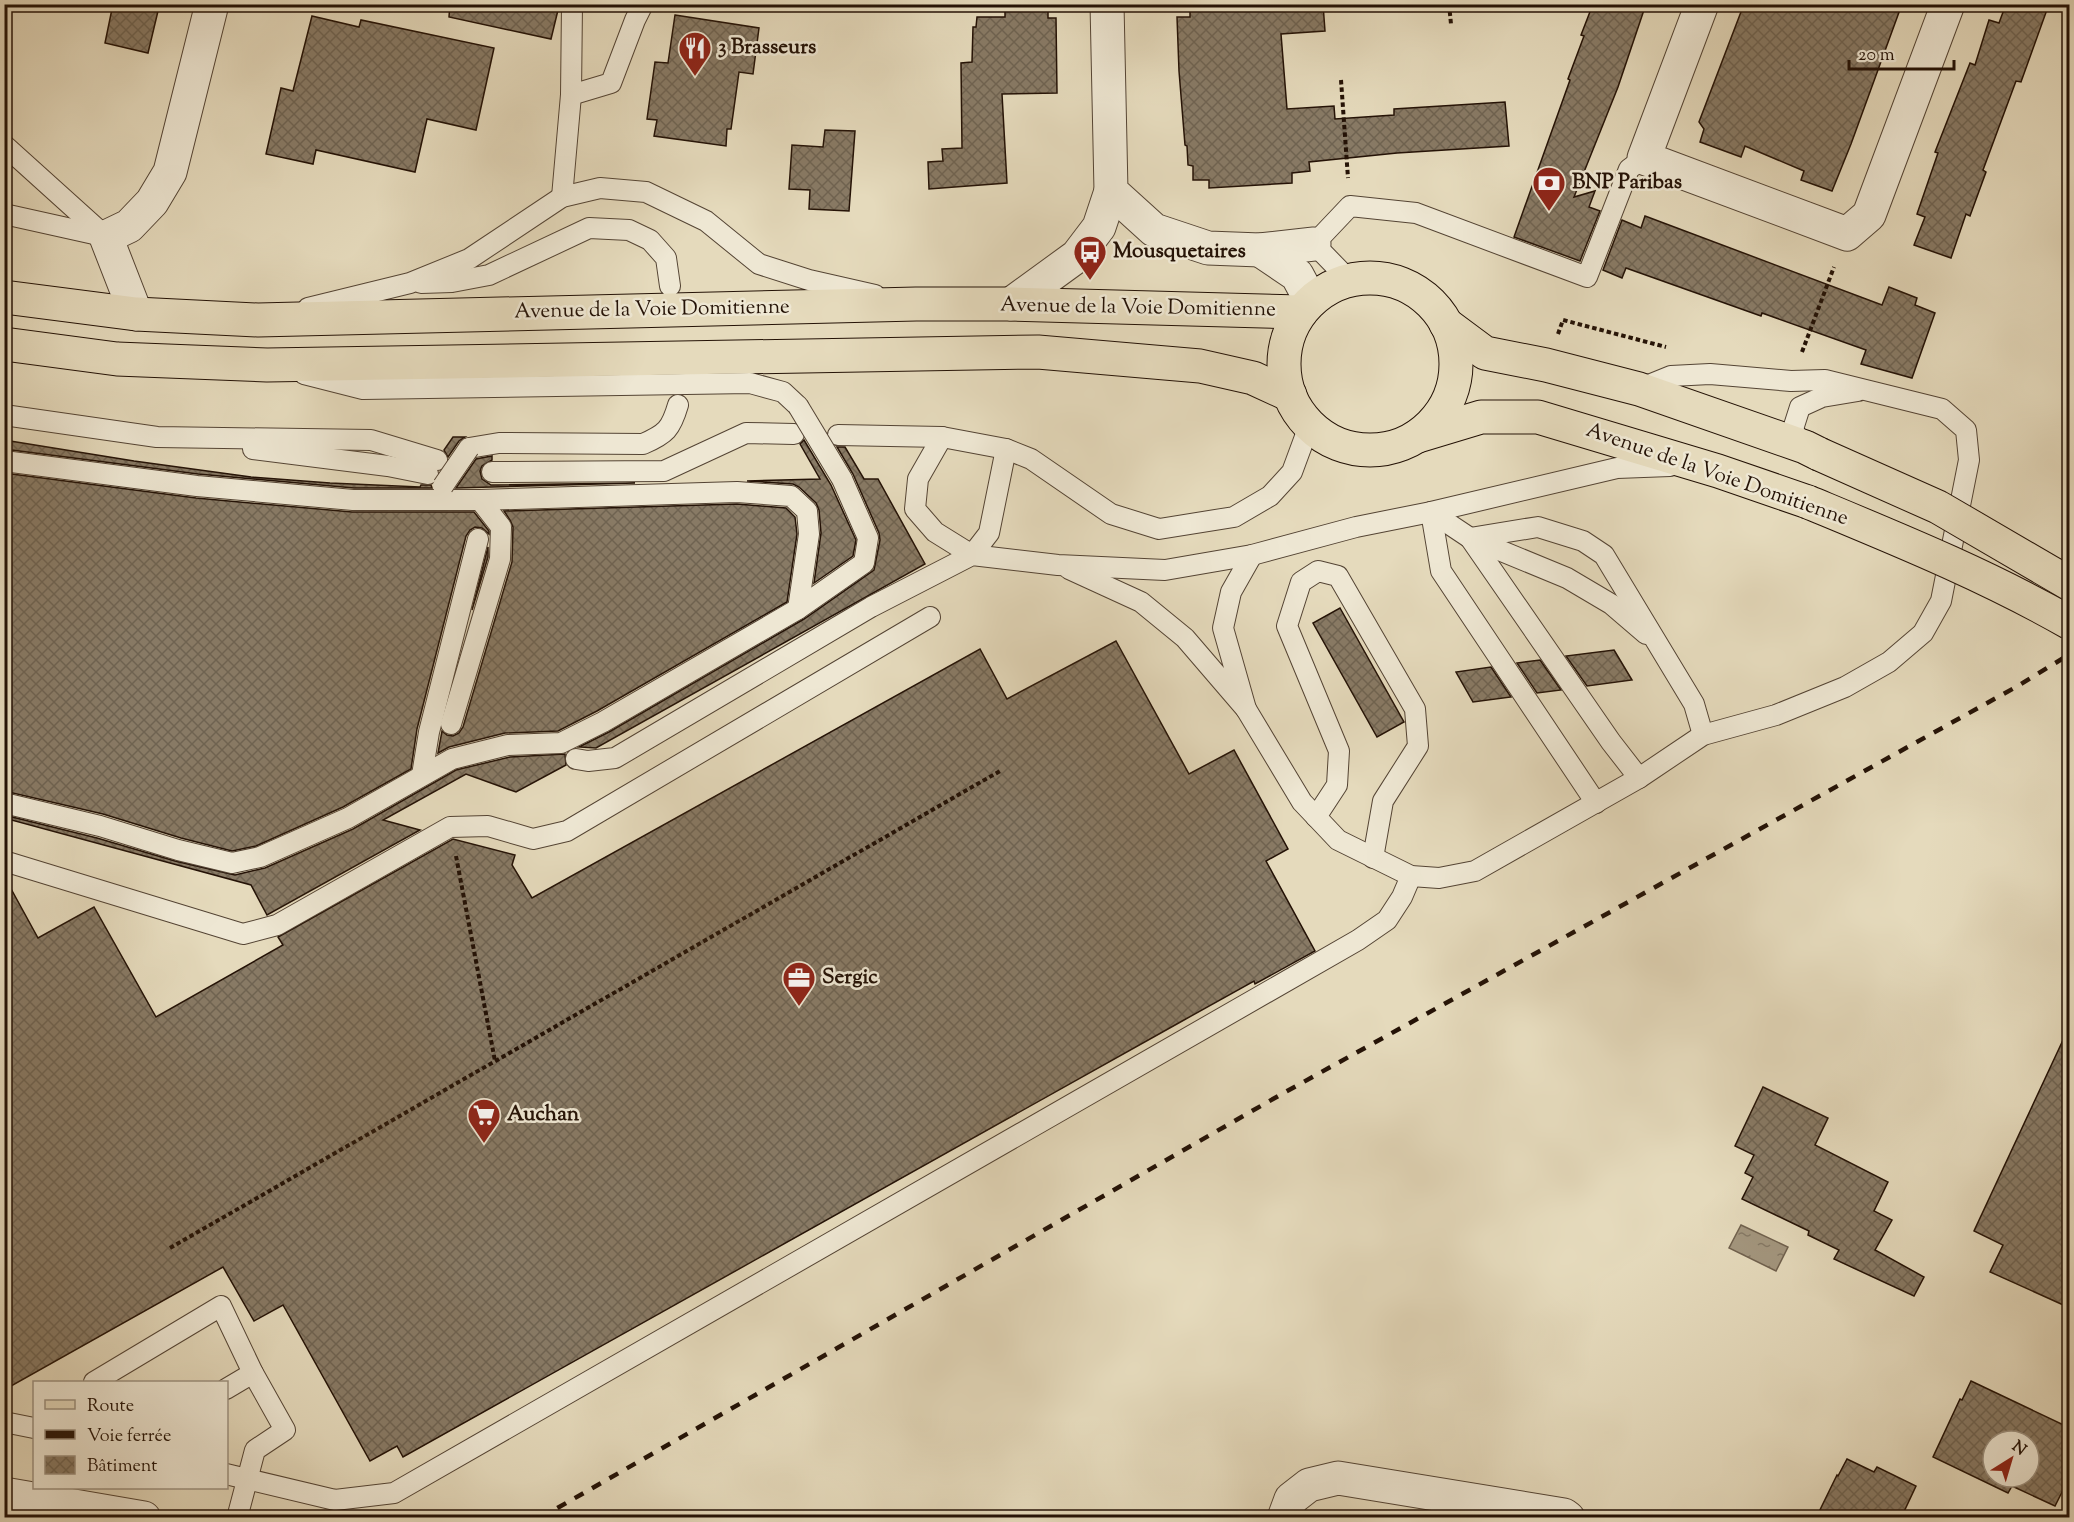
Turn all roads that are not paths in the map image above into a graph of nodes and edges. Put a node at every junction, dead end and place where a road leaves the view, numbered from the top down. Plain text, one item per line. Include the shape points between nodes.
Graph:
1 (212, 4) edge
2 (572, 4) edge
3 (643, 4) edge
4 (1702, 4) edge
5 (1948, 4) edge
6 (1110, 9) edge
7 (571, 95) junction
8 (4, 145) edge
9 (1644, 158) junction
10 (1111, 191) junction
11 (562, 197) junction
12 (4, 214) edge
13 (106, 237) junction
14 (1314, 244) junction
15 (1260, 250) junction
16 (1349, 280) junction
17 (410, 283) junction
18 (670, 286) dead end
19 (4, 297) edge
20 (916, 304) junction
21 (1011, 304) junction
22 (1306, 306) junction
23 (136, 314) junction
24 (258, 320) junction
25 (1446, 324) junction
26 (4, 344) edge
27 (267, 364) junction
28 (1639, 389) junction
29 (1868, 389) junction
30 (1290, 395) junction
31 (678, 405) dead end
32 (4, 415) edge
33 (1310, 426) junction
34 (794, 434) dead end
35 (838, 435) dead end
36 (942, 436) junction
37 (1418, 436) junction
38 (1006, 449) junction
39 (1812, 450) junction
40 (4, 461) edge
41 (1718, 471) junction
42 (502, 476) dead end
43 (436, 480) junction
44 (480, 500) junction
45 (1431, 512) junction
46 (1470, 538) junction
47 (478, 539) dead end
48 (972, 555) junction
49 (1252, 555) junction
50 (1058, 565) junction
51 (2070, 584) edge
52 (798, 609) junction
53 (930, 617) dead end
54 (2070, 623) edge
55 (1660, 646) junction
56 (1246, 709) junction
57 (451, 724) dead end
58 (1703, 735) junction
59 (576, 759) dead end
60 (422, 775) junction
61 (1640, 778) junction
62 (4, 803) edge
63 (1596, 803) junction
64 (1316, 817) junction
65 (1373, 858) junction
66 (4, 861) edge
67 (1411, 876) junction
68 (253, 1373) junction
69 (97, 1381) edge
70 (228, 1388) edge
71 (228, 1475) edge
72 (247, 1480) junction
73 (4, 1494) edge
74 (144, 1518) edge
75 (237, 1518) edge
76 (1284, 1518) edge
77 (1568, 1518) edge

1 - 13 street via 170,172 152,202 129,226
2 - 7 lane
3 - 7 lane via 611,83
4 - 9 street
5 - 9 street via 1869,215 1847,234
6 - 10 street
7 - 11 lane
8 - 13 lane
9 - 14 lane via 1629,169 1587,277 1416,213 1350,206
10 - 15 street via 1154,230 1208,248
10 - 21 street via 1099,227 1077,256
11 - 17 lane via 469,260
11 - 20 lane via 600,188 646,192 706,221 759,264 808,280
12 - 13 lane
13 - 23 street
14 - 15 street
14 - 16 lane
15 - 22 street via 1297,275
16 - 22 main road via 1323,292
16 - 25 main road via 1387,279 1405,285 1422,295
17 - 18 lane via 452,282 489,275 589,228 629,230 650,240 666,258
17 - 24 lane
19 - 23 main road, Avenue de la Voie Domitienne
20 - 21 main road, Avenue de la Voie Domitienne
20 - 24 main road, Avenue de la Voie Domitienne
21 - 22 main road, Avenue de la Voie Domitienne
22 - 30 main road via 1290,330 1284,352 1284,374
23 - 24 main road, Avenue de la Voie Domitienne
25 - 28 main road via 1485,352
25 - 37 main road via 1454,348 1456,373 1449,397
26 - 27 main road via 117,359
27 - 30 main road via 1038,352 1200,366 1252,378
27 - 52 lane, bridge via 363,389 750,383 783,392 798,406 842,479 868,538 864,563
28 - 29 lane via 1671,376 1710,374 1825,380
28 - 39 main road
29 - 39 lane via 1822,397 1800,407 1793,429 1798,439
29 - 58 lane via 1942,409 1966,430 1969,460 1941,601 1923,633 1890,662 1845,687 1776,715
30 - 33 main road
31 - 43 lane, bridge via 675,418 663,435 643,444 499,443 469,448
32 - 43 lane via 157,437 371,440
33 - 37 main road via 1334,442 1362,450 1391,447
33 - 38 lane via 1292,472 1270,496 1234,517 1159,529 1111,514 1031,459
34 - 42 lane via 746,433 664,471
35 - 36 lane
36 - 38 lane
36 - 48 lane via 918,479 915,509 935,532
37 - 41 main road, Avenue de la Voie Domitienne via 1480,417 1538,417
38 - 48 lane via 989,532
39 - 51 main road, bridge via 1938,507
40 - 43 lane via 353,500
41 - 45 lane via 1666,466 1617,468
41 - 54 main road, Avenue de la Voie Domitienne, bridge via 1808,502 1953,563
43 - 44 lane
44 - 52 lane via 737,492 791,496 807,511 810,534
44 - 57 lane via 501,527 500,559
45 - 46 lane
45 - 49 lane
45 - 63 lane via 1441,571
46 - 55 lane via 1567,578 1611,604
46 - 55 lane via 1538,527 1583,541 1605,555
46 - 61 lane
47 - 60 lane via 429,732
48 - 50 lane
48 - 59 lane via 871,608 615,758
49 - 50 lane via 1165,570
49 - 56 lane via 1231,592 1223,628
50 - 56 lane via 1141,602 1185,638
52 - 60 lane via 603,722 561,742 508,745 452,759
53 - 66 lane via 567,831 533,839 488,826 450,827 276,925 243,933
55 - 58 lane via 1694,704
56 - 64 lane via 1302,802
58 - 61 lane
60 - 62 lane via 348,819 260,857 232,863
61 - 63 lane
63 - 67 lane via 1475,871 1439,878
64 - 65 lane via 1338,840
64 - 65 lane via 1337,785 1339,751 1287,626 1301,582 1318,571 1338,576 1415,708 1418,746 1383,801
65 - 67 lane
67 - 72 lane via 1387,920 1358,940 393,1493 335,1500
68 - 69 lane via 221,1306
68 - 70 lane
68 - 72 lane via 285,1430 255,1450
71 - 72 lane
72 - 75 lane
73 - 74 street
76 - 77 street via 1291,1499 1310,1485 1338,1478

